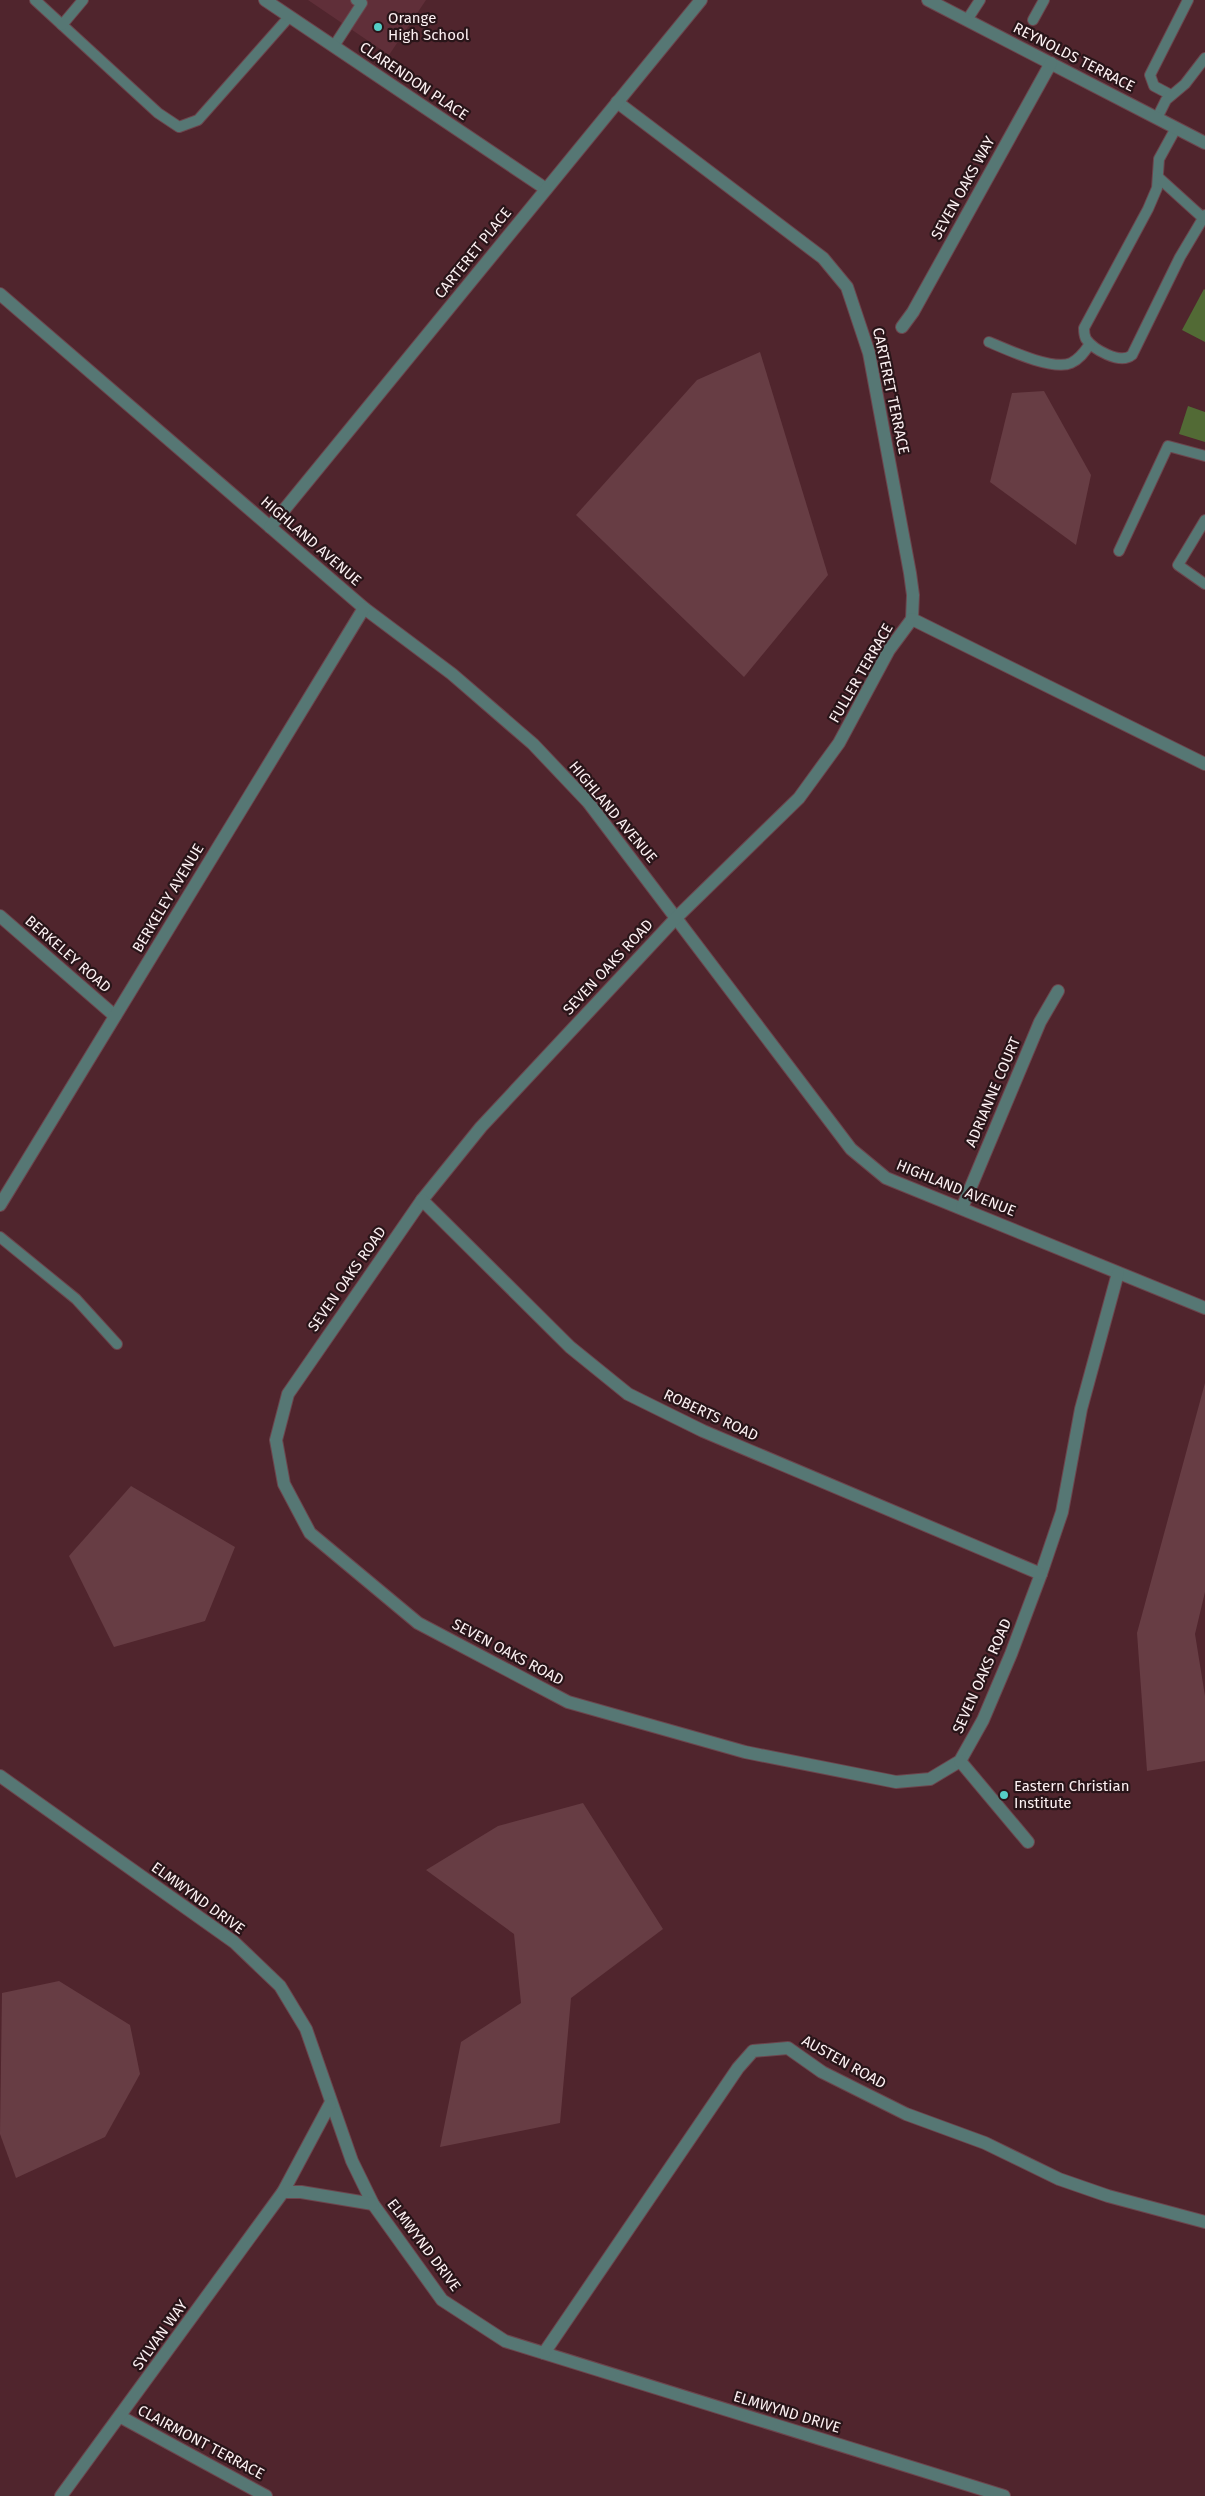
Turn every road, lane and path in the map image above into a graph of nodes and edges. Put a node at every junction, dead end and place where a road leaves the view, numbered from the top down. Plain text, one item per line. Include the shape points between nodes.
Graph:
1 (35, 0) edge
2 (83, 0) edge
3 (264, 0) edge
4 (356, 0) edge
5 (701, 0) edge
6 (928, 0) edge
7 (980, 0) edge
8 (1044, 0) edge
9 (1188, 0) edge
10 (289, 17) junction
11 (967, 20) junction
12 (1033, 20) dead end
13 (62, 25) junction
14 (334, 46) junction
15 (1205, 58) edge
16 (1051, 63) junction
17 (1171, 94) junction
18 (617, 102) junction
19 (1158, 118) junction
20 (1176, 128) junction
21 (1205, 144) edge
22 (1159, 178) junction
23 (546, 188) junction
24 (1204, 216) edge
25 (0, 294) edge
26 (902, 327) dead end
27 (989, 342) dead end
28 (1090, 344) junction
29 (1205, 456) edge
30 (1205, 520) edge
31 (270, 527) junction
32 (1119, 551) dead end
33 (1205, 584) edge
34 (364, 608) junction
35 (912, 619) junction
36 (1205, 764) edge
37 (0, 916) edge
38 (677, 917) junction
39 (1058, 991) dead end
40 (115, 1016) junction
41 (422, 1200) junction
42 (0, 1205) edge
43 (962, 1208) junction
44 (0, 1237) edge
45 (1118, 1273) junction
46 (1205, 1308) edge
47 (117, 1344) dead end
48 (1041, 1574) junction
49 (960, 1761) junction
50 (0, 1776) edge
51 (1028, 1842) dead end
52 (330, 2104) junction
53 (284, 2192) junction
54 (373, 2204) junction
55 (1205, 2222) edge
56 (544, 2354) junction
57 (120, 2417) junction
58 (61, 2496) edge
59 (266, 2496) edge
60 (1004, 2496) edge

1 - 13 lane
2 - 13 lane
3 - 10 street, CLARENDON PLACE
4 - 14 lane via 362,4
5 - 18 street, CARTERET PLACE
6 - 11 street, REYNOLDS TERRACE
7 - 11 lane
8 - 12 lane
9 - 17 lane via 1150,75 1154,86
10 - 13 lane via 198,120 179,127 158,113
10 - 14 street, CLARENDON PLACE
11 - 16 street, REYNOLDS TERRACE
14 - 23 street, CLARENDON PLACE
15 - 17 lane via 1185,84
16 - 19 street, REYNOLDS TERRACE
16 - 26 street, SEVEN OAKS WAY
17 - 19 lane
18 - 23 street, CARTERET PLACE
18 - 35 street, CARTERET TERRACE via 824,258 847,287 869,353 910,573
19 - 20 street, REYNOLDS TERRACE
20 - 21 street, REYNOLDS TERRACE
20 - 22 lane via 1159,159
22 - 24 lane
22 - 28 lane via 1148,209 1084,328 1084,337
23 - 31 street, CARTERET PLACE
24 - 28 lane via 1132,355 1115,358
25 - 31 street, HIGHLAND AVENUE
27 - 28 lane via 1059,365 1077,360
29 - 32 lane via 1168,446
30 - 33 lane via 1178,565
31 - 34 street, HIGHLAND AVENUE
34 - 38 street, HIGHLAND AVENUE via 452,674 533,744 588,802
34 - 40 street, BERKELEY AVENUE
35 - 36 street, FULLER TERRACE
35 - 38 street, FULLER TERRACE via 889,650 839,743 799,798
37 - 40 street, BERKELEY ROAD
38 - 41 street, SEVEN OAKS ROAD via 481,1126
38 - 43 street, HIGHLAND AVENUE via 851,1149 886,1178
39 - 43 street, ADRIANNE COURT via 1040,1022
40 - 42 street, BERKELEY AVENUE
41 - 48 street, ROBERTS ROAD via 570,1347 628,1394 703,1431
41 - 49 street, SEVEN OAKS ROAD via 288,1394 276,1440 284,1484 310,1533 418,1623 568,1702 745,1752 896,1782 930,1779
43 - 45 street, HIGHLAND AVENUE
44 - 47 lane via 76,1299
45 - 46 street, HIGHLAND AVENUE
45 - 48 street, SEVEN OAKS ROAD via 1081,1409 1062,1512
48 - 49 street, SEVEN OAKS ROAD via 994,1695
49 - 51 street
50 - 52 street, ELMWYND DRIVE via 234,1942 280,1986 306,2030
52 - 53 street, SYLVAN WAY
52 - 54 street, ELMWYND DRIVE
53 - 54 street
53 - 57 street, SYLVAN WAY
54 - 56 street, ELMWYND DRIVE via 442,2300 505,2341
55 - 56 street, AUSTEN ROAD via 1059,2179 986,2143 906,2114 822,2072 788,2048 753,2051 732,2076
56 - 60 street, ELMWYND DRIVE
57 - 58 street, SYLVAN WAY
57 - 59 street, CLAIRMONT TERRACE

